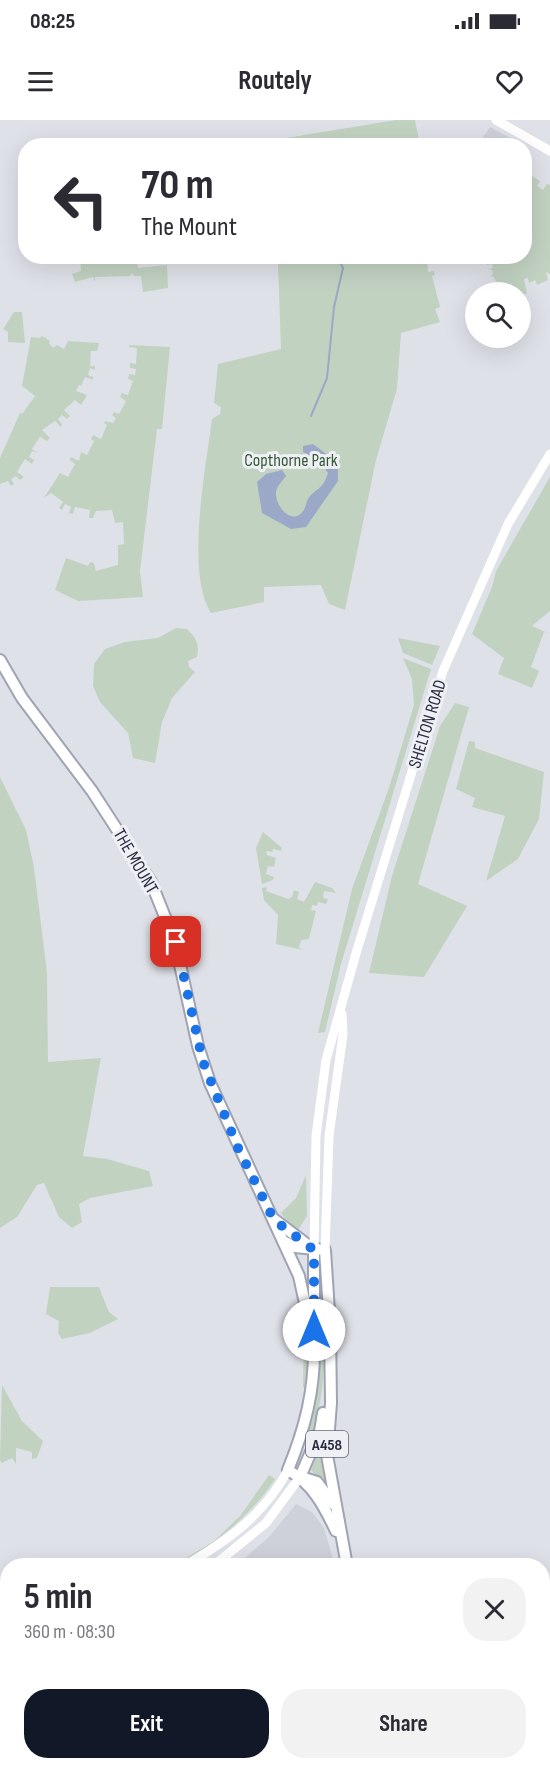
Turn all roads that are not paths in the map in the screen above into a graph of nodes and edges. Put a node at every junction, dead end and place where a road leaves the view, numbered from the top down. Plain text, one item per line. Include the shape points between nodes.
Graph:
1 (496, 120) edge
2 (527, 138) edge
3 (532, 141) edge
4 (550, 151) edge
5 (550, 454) edge
6 (0, 660) edge
7 (274, 1220) junction
8 (283, 1241) junction
9 (320, 1250) junction
10 (315, 1349) junction
11 (330, 1380) junction
12 (288, 1470) junction
13 (300, 1477) junction
14 (336, 1508) junction
15 (341, 1542) junction
16 (196, 1558) edge
17 (223, 1558) edge
18 (345, 1558) edge

1 - 2 main road
3 - 4 main road
5 - 9 main road, SHELTON ROAD via 508,524 443,671 357,950 342,1009 343,1034 329,1136
6 - 7 main road, THE MOUNT / A458 via 22,698 92,791 151,882 176,942 210,1083
7 - 8 main road, THE MOUNT / A458
7 - 9 main road, THE MOUNT / A458
8 - 9 main road
8 - 10 main road, THE MOUNT / A458 via 303,1288
9 - 10 main road, SHELTON ROAD / A458
9 - 11 main road, A458 via 330,1327
10 - 12 main road, SHELTON ROAD / A458 via 309,1413
11 - 13 main road, A458 via 320,1431
11 - 14 main road, A458 via 327,1455
12 - 13 main road, A458
12 - 16 main road via 251,1521
13 - 14 main road, A458 via 316,1482
13 - 15 main road, A458 via 324,1506
13 - 17 main road via 266,1522
14 - 15 main road, A458
15 - 18 main road, A458

